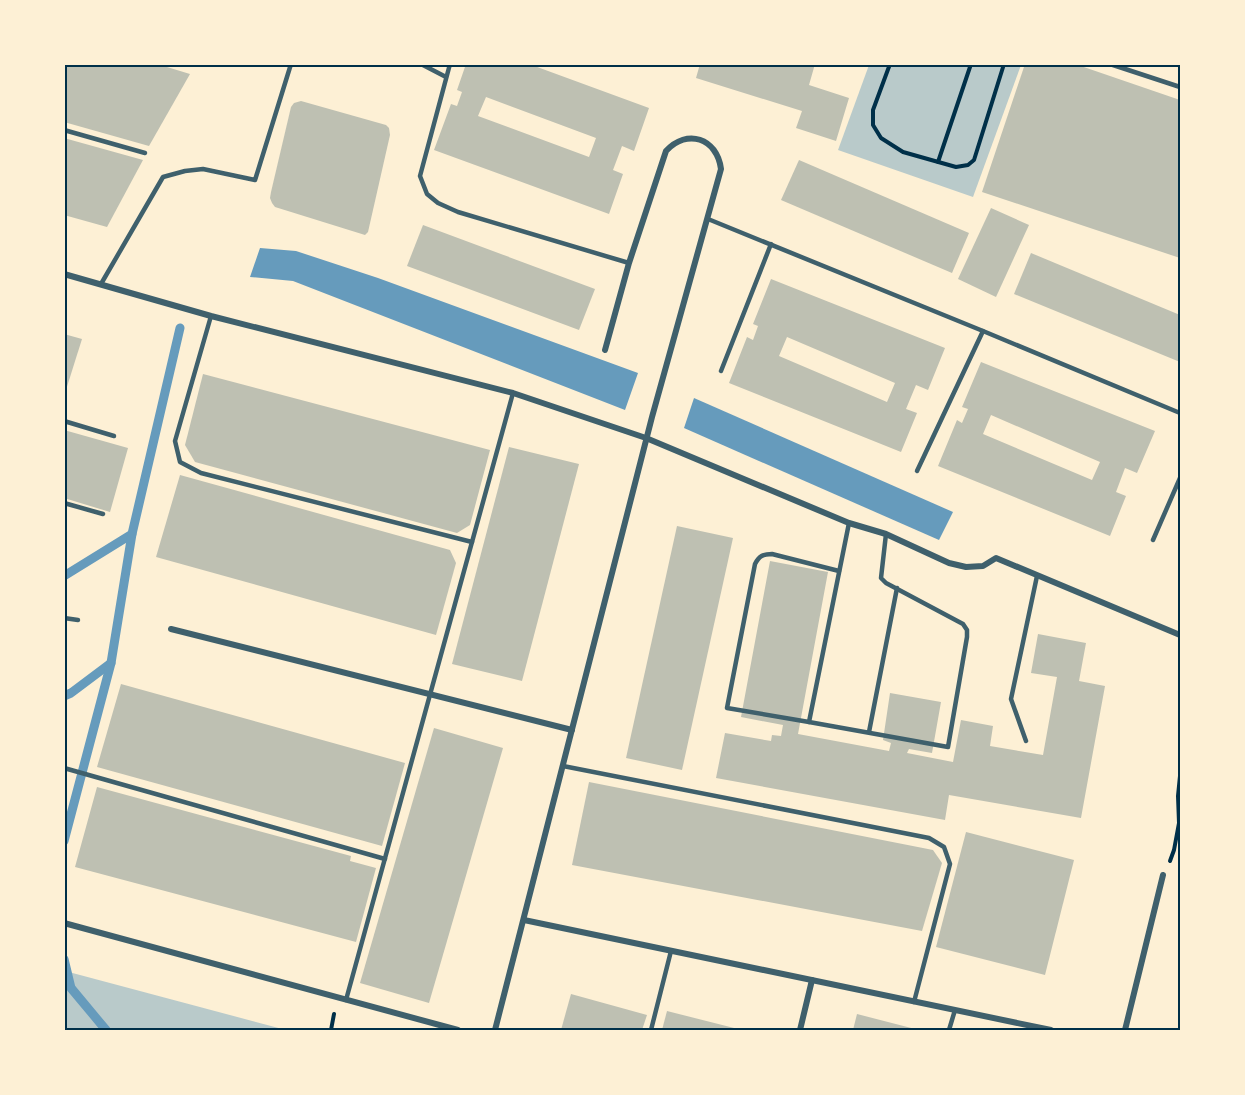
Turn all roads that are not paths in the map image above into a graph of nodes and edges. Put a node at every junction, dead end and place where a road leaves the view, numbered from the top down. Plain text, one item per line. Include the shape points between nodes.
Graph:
1 (291, 64) edge
2 (421, 64) edge
3 (450, 64) edge
4 (1110, 64) edge
5 (446, 77) junction
6 (1180, 87) edge
7 (64, 130) edge
8 (145, 153) dead end
9 (708, 219) junction
10 (771, 244) junction
11 (629, 263) junction
12 (64, 273) edge
13 (101, 284) junction
14 (212, 316) junction
15 (983, 331) junction
16 (605, 350) dead end
17 (721, 371) dead end
18 (513, 393) junction
19 (1180, 413) edge
20 (64, 421) edge
21 (114, 436) dead end
22 (646, 438) junction
23 (917, 471) dead end
24 (1180, 477) edge
25 (64, 503) edge
26 (103, 514) dead end
27 (849, 523) junction
28 (886, 534) junction
29 (1153, 540) dead end
30 (472, 542) junction
31 (839, 571) junction
32 (1037, 576) junction
33 (897, 588) junction
34 (64, 618) edge
35 (78, 620) dead end
36 (171, 629) dead end
37 (1180, 635) edge
38 (430, 694) junction
39 (809, 722) junction
40 (572, 730) junction
41 (869, 732) junction
42 (1026, 741) dead end
43 (563, 766) junction
44 (64, 768) edge
45 (385, 859) junction
46 (1163, 875) road end
47 (524, 920) junction
48 (64, 923) edge
49 (671, 951) junction
50 (812, 980) junction
51 (346, 1000) junction
52 (914, 1002) junction
53 (955, 1010) junction
54 (458, 1030) edge
55 (495, 1030) edge
56 (651, 1030) edge
57 (800, 1030) edge
58 (949, 1030) edge
59 (1051, 1030) edge
60 (1125, 1030) edge

1 - 13 lane via 255,180 203,169 163,177
2 - 5 lane
3 - 5 lane
4 - 6 lane
5 - 11 lane via 420,176 427,194 458,212
7 - 8 lane
9 - 10 lane
9 - 11 street via 720,161 705,142 683,139 666,151
9 - 22 street
10 - 15 lane
10 - 17 lane
11 - 16 street
12 - 13 street
13 - 14 street
14 - 18 street
14 - 30 lane via 175,441 180,462 201,473
15 - 19 lane
15 - 23 lane
18 - 22 street
18 - 30 lane
20 - 21 lane
22 - 27 street
22 - 40 street
24 - 29 lane
25 - 26 lane
27 - 28 street
27 - 31 lane
28 - 32 street via 949,563 983,566 996,558
28 - 33 lane via 881,578
30 - 38 lane
31 - 39 lane
31 - 39 lane via 772,554 764,554 755,564 727,708
32 - 37 street
32 - 42 lane via 1011,699
33 - 41 lane
33 - 41 lane via 963,624 967,630 948,747
34 - 35 lane
36 - 38 street
38 - 40 street
38 - 45 lane
39 - 41 lane
40 - 43 street
43 - 47 street
43 - 52 lane via 929,838 944,847 950,864
44 - 45 lane
45 - 51 lane
46 - 60 street
47 - 49 street
47 - 55 street
48 - 51 street
49 - 50 street
49 - 56 lane
50 - 52 street
50 - 57 street
51 - 54 street
52 - 53 street
53 - 58 lane
53 - 59 street

